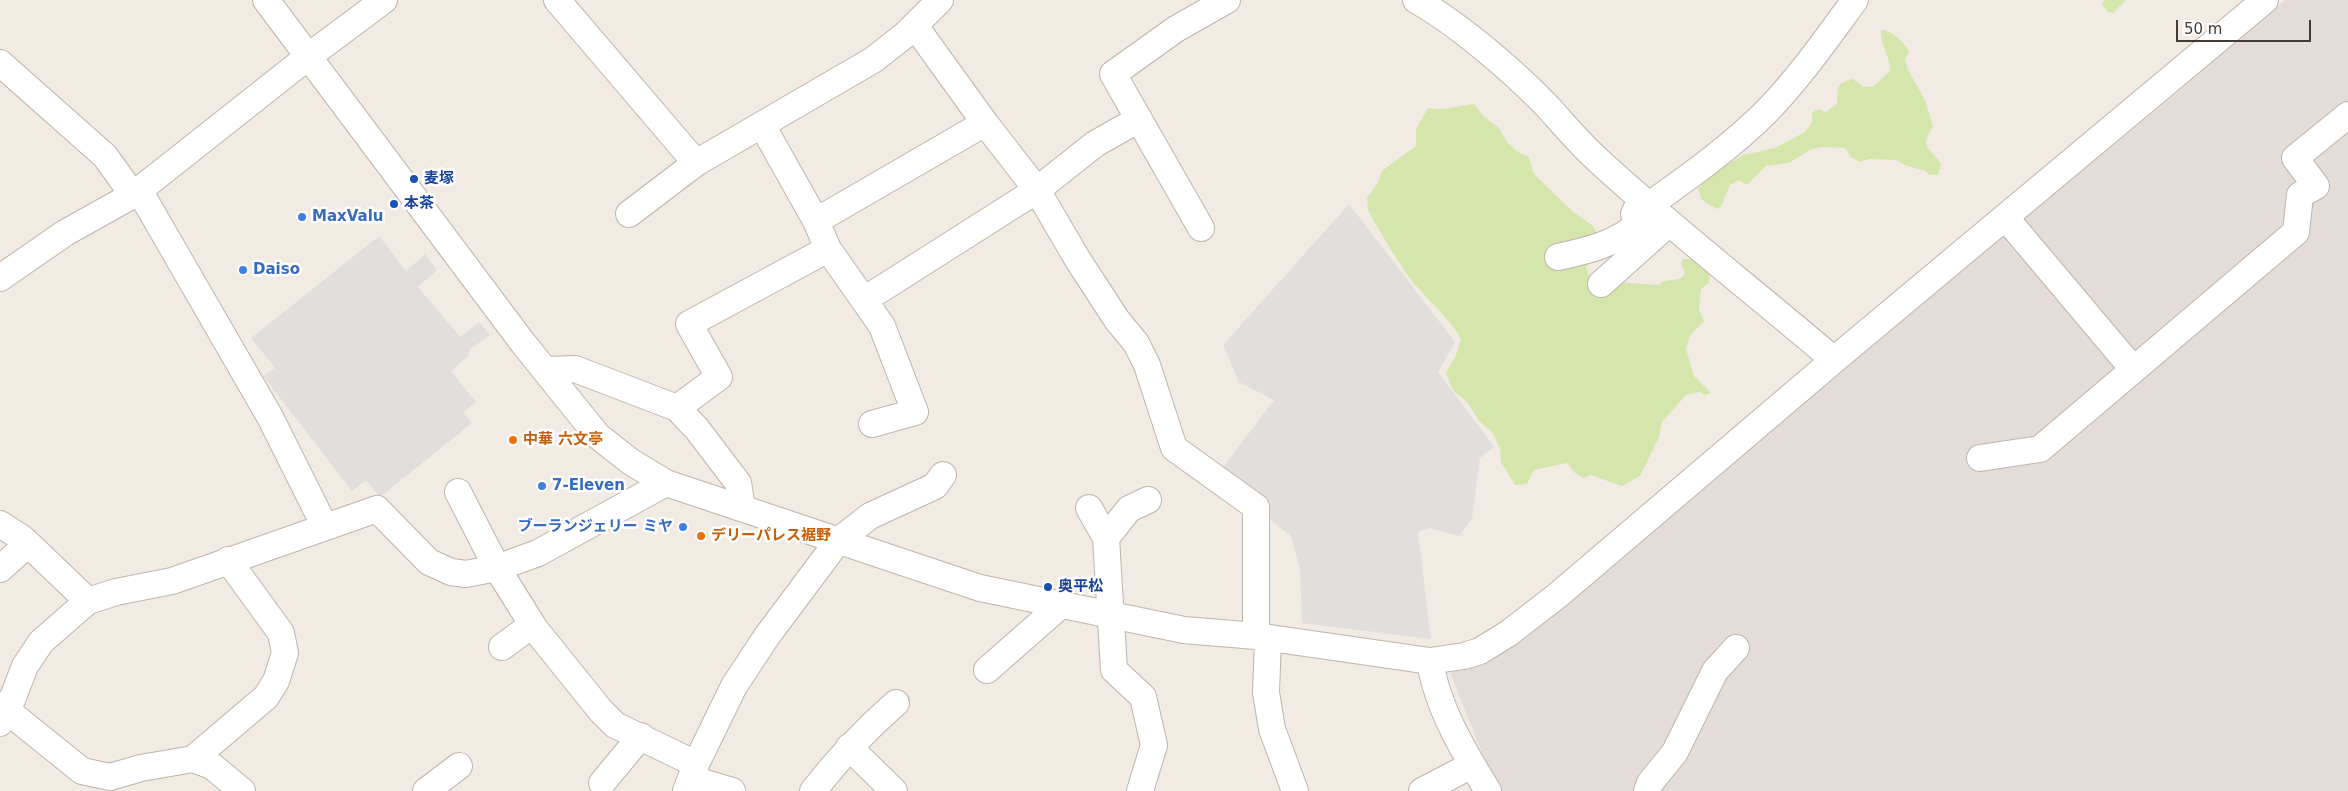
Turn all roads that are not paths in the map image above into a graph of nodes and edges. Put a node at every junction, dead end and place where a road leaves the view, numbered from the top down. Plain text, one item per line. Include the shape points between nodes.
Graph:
1 (266, 0) edge
2 (384, 0) edge
3 (557, 0) edge
4 (940, 0) edge
5 (1227, 0) edge
6 (1416, 0) edge
7 (1855, 0) edge
8 (2265, 0) edge
9 (915, 26) junction
10 (309, 56) junction
11 (0, 63) edge
12 (2348, 115) edge
13 (1139, 119) junction
14 (985, 123) junction
15 (762, 125) junction
16 (696, 163) junction
17 (1037, 190) junction
18 (136, 193) junction
19 (1644, 202) junction
20 (629, 214) dead end
21 (2005, 217) junction
22 (816, 221) junction
23 (1670, 223) junction
24 (1201, 228) dead end
25 (828, 248) junction
26 (1558, 257) dead end
27 (0, 278) edge
28 (1601, 284) dead end
29 (864, 300) junction
30 (1834, 360) junction
31 (2133, 369) junction
32 (545, 370) junction
33 (677, 408) junction
34 (872, 424) dead end
35 (1980, 458) dead end
36 (943, 475) dead end
37 (666, 483) junction
38 (458, 492) dead end
39 (1148, 500) dead end
40 (742, 507) junction
41 (1089, 508) dead end
42 (0, 524) edge
43 (325, 527) junction
44 (1106, 538) junction
45 (838, 541) junction
46 (28, 544) junction
47 (228, 560) junction
48 (497, 568) junction
49 (0, 569) edge
50 (88, 601) junction
51 (1061, 606) junction
52 (1109, 616) junction
53 (532, 624) junction
54 (1262, 637) junction
55 (502, 647) dead end
56 (1736, 648) dead end
57 (1430, 661) junction
58 (987, 670) dead end
59 (896, 703) dead end
60 (3, 713) edge
61 (641, 736) junction
62 (849, 747) junction
63 (193, 759) junction
64 (1472, 765) junction
65 (459, 766) dead end
66 (692, 778) edge
67 (83, 781) edge
68 (602, 783) dead end
69 (242, 791) edge
70 (426, 791) edge
71 (732, 791) edge
72 (813, 791) edge
73 (894, 791) edge
74 (1140, 791) edge
75 (1295, 791) edge
76 (1422, 791) edge
77 (1488, 791) edge
78 (1647, 791) edge

1 - 10 street
2 - 10 street
3 - 16 street
4 - 9 street
5 - 13 street via 1176,29 1113,74
6 - 19 street via 1434,10 1510,71 1587,150
7 - 19 street via 1767,111 1710,162
8 - 21 street
9 - 14 street
9 - 15 street via 873,60
10 - 18 street
10 - 32 street
11 - 18 street via 105,156
12 - 31 street via 2295,158 2316,186 2300,195 2296,232
13 - 17 street via 1096,144
13 - 24 street
14 - 17 street
14 - 22 street
15 - 16 street
15 - 22 street
16 - 20 street
17 - 29 street
17 - 54 street via 1078,260 1136,343 1147,364 1174,448 1256,507
18 - 27 street via 65,233
18 - 43 street via 270,417
19 - 23 street
19 - 26 street via 1634,214 1638,224 1633,228 1597,247
21 - 30 street
21 - 31 street
22 - 25 street
23 - 28 street
23 - 30 street
25 - 29 street
25 - 33 street via 689,324 718,377
29 - 34 street via 882,326 915,412
30 - 57 street via 1516,627 1480,651
31 - 35 street via 2040,449
32 - 33 street via 575,369
32 - 37 street via 598,436 631,462
33 - 40 street via 738,483
36 - 45 street via 934,486 870,516
37 - 40 street
37 - 48 street via 538,553
38 - 48 street
39 - 44 street via 1128,509
40 - 45 street
41 - 44 street
42 - 46 street
43 - 47 street
43 - 48 street via 377,509 429,562 451,572 466,574
44 - 52 street
45 - 51 street via 980,588
45 - 66 street via 734,686
46 - 49 street
46 - 50 street
47 - 50 street via 172,581
47 - 63 street via 281,634 285,653 276,681 266,697
48 - 53 street
50 - 60 street via 41,642
51 - 52 street
51 - 58 street
52 - 54 street via 1184,630
52 - 74 street via 1114,670 1143,697 1154,745
53 - 55 street
53 - 61 street via 601,711 615,725
54 - 57 street
54 - 75 street via 1272,729
56 - 78 street via 1715,671 1675,752 1650,782
57 - 64 street via 1434,686
59 - 62 street
60 - 67 street
61 - 66 street
61 - 68 street
62 - 72 street
62 - 73 street
63 - 67 street
63 - 69 street via 212,766
64 - 76 street
64 - 77 street
65 - 70 street
66 - 71 street

